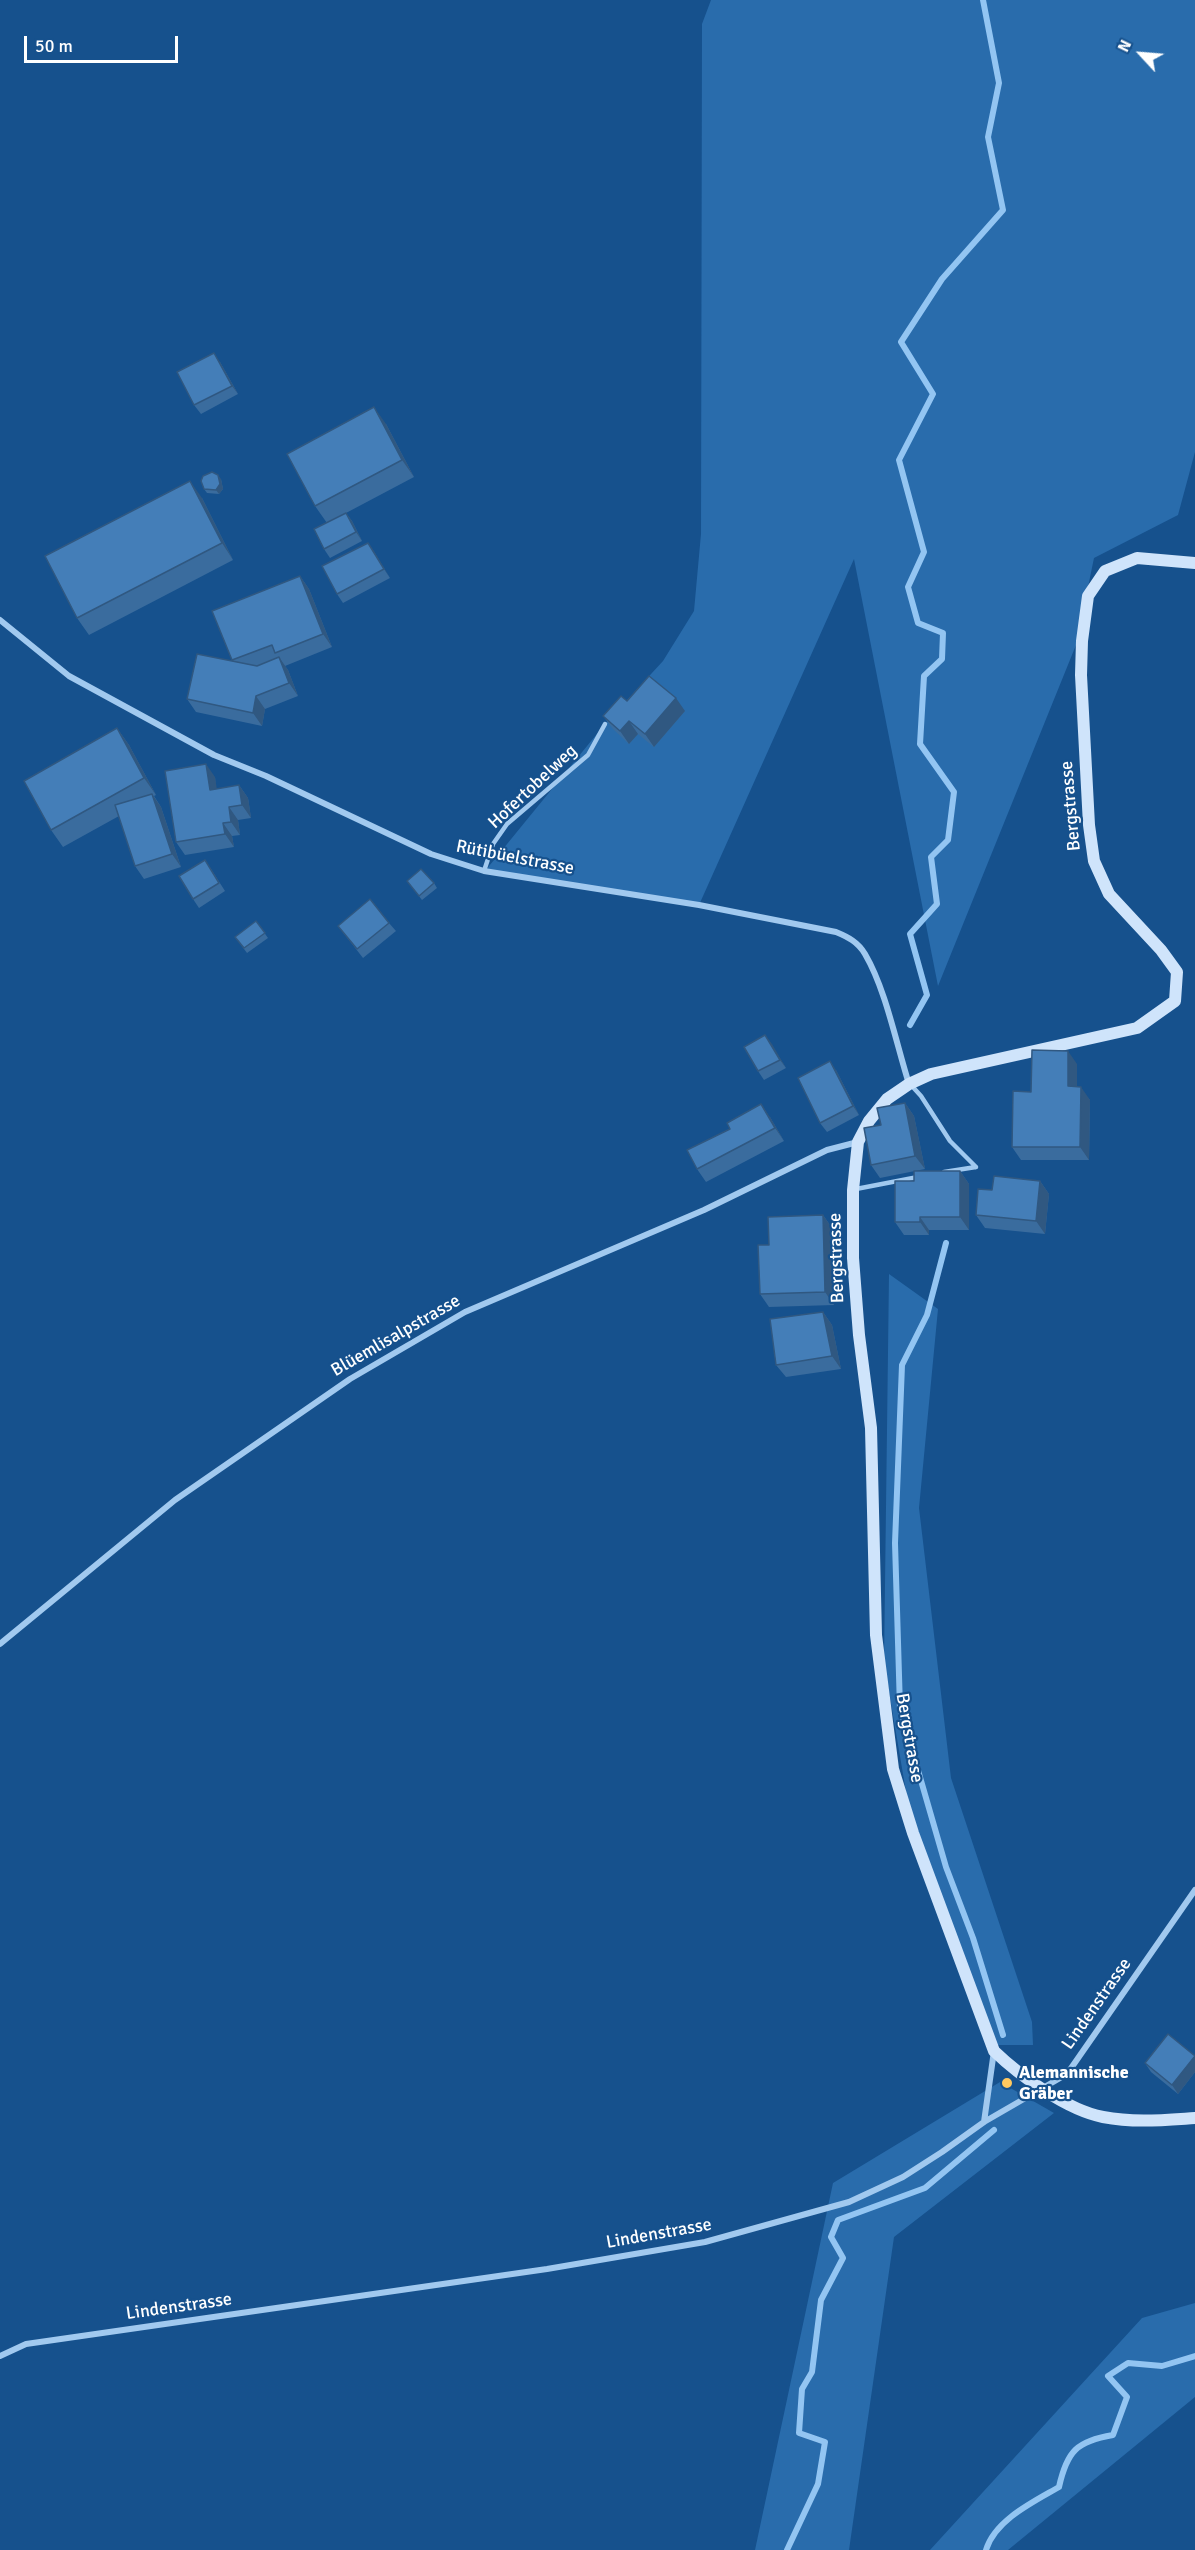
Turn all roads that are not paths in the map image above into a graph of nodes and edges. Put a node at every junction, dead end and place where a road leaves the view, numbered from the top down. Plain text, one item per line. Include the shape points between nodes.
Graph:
1 (1195, 563) edge
2 (0, 620) edge
3 (605, 724) edge
4 (484, 871) junction
5 (909, 1084) junction
6 (858, 1142) junction
7 (938, 1173) edge
8 (928, 1175) edge
9 (853, 1190) junction
10 (0, 1644) edge
11 (1195, 1890) edge
12 (994, 2051) junction
13 (1043, 2088) junction
14 (1195, 2118) edge
15 (984, 2122) junction
16 (0, 2356) edge

1 - 5 street, Bergstrasse via 1137,558 1105,571 1088,596 1082,641 1089,825 1094,861 1109,894 1177,972 1174,1001 1137,1028 956,1066
2 - 4 street, Rütibüelstrasse via 69,676 214,755 431,854
3 - 4 lane, Hofertobelweg via 588,755 507,824 493,844
4 - 5 street, Rütibüelstrasse via 699,905 836,932 854,940 865,953 879,986
5 - 6 street, Bergstrasse via 887,1099
5 - 7 lane via 950,1141 976,1167
6 - 9 street, Bergstrasse
6 - 10 street, Blüemlisalpstrasse via 827,1150 704,1210 465,1312 350,1379 175,1500
8 - 9 lane
9 - 12 street, Bergstrasse via 853,1258 871,1428 872,1581 893,1769
11 - 13 street, Lindenstrasse via 1067,2073
12 - 13 street, Bergstrasse via 1013,2070
12 - 15 street
13 - 14 street, Bergstrasse via 1075,2107 1101,2116 1134,2121
13 - 15 street, Lindenstrasse
15 - 16 street, Lindenstrasse via 903,2176 849,2202 705,2242 547,2269 26,2344

